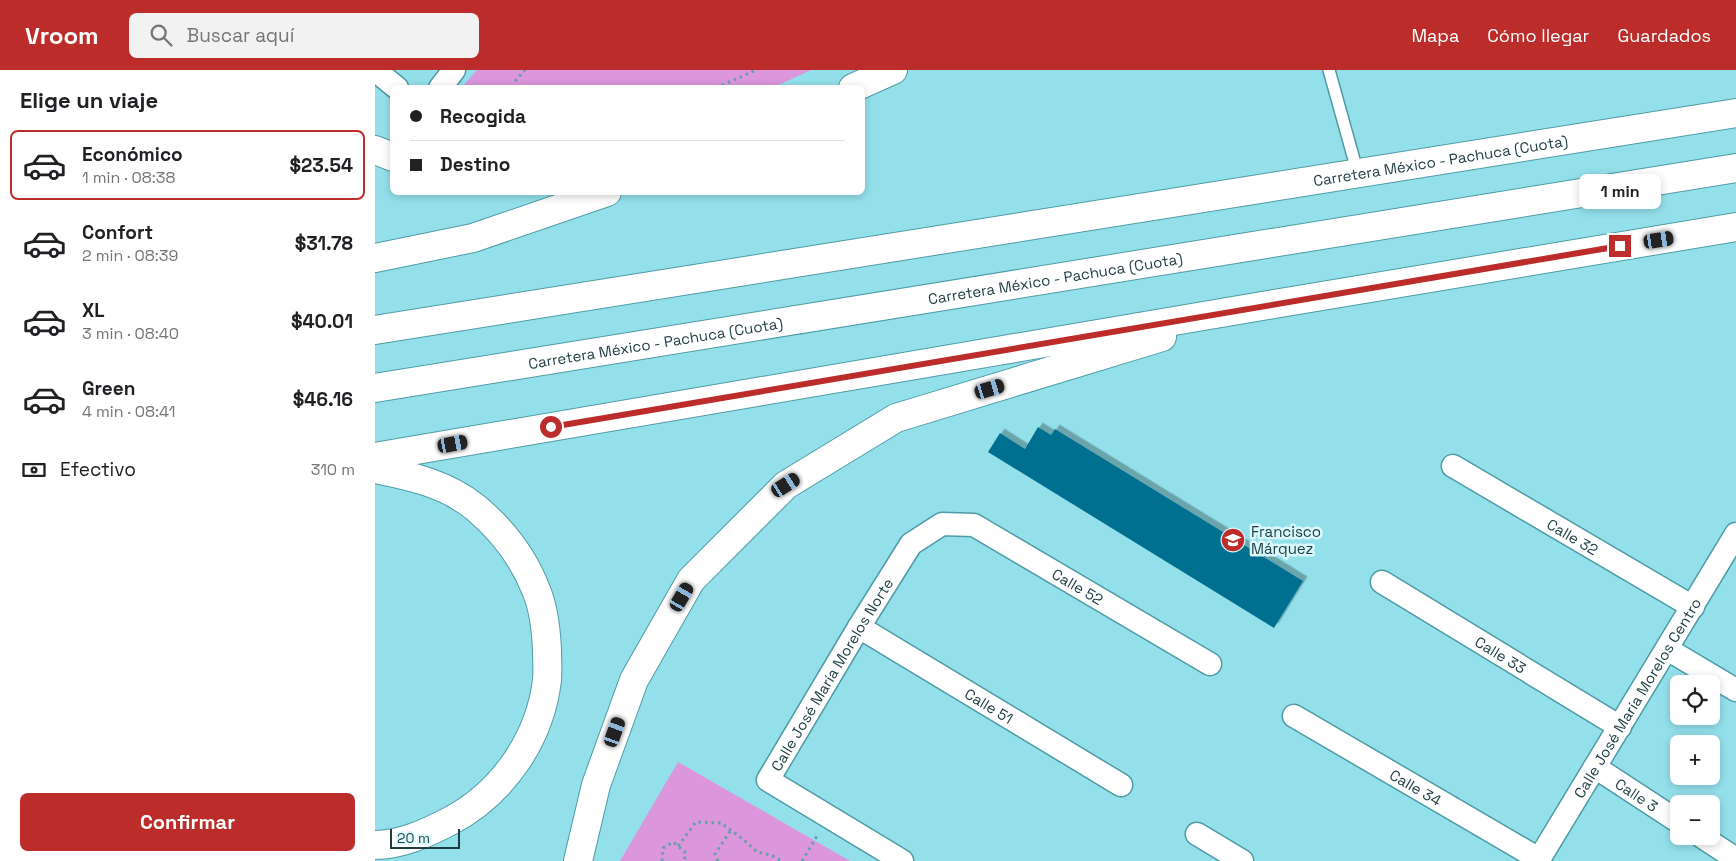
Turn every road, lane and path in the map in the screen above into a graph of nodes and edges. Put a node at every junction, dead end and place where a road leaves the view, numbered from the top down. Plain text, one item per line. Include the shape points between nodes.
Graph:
1 (375, 70) edge
2 (454, 70) edge
3 (525, 70) edge
4 (756, 70) edge
5 (893, 70) edge
6 (1329, 70) edge
7 (393, 85) edge
8 (442, 85) edge
9 (517, 85) edge
10 (722, 85) edge
11 (860, 85) edge
12 (1736, 114) edge
13 (375, 150) edge
14 (390, 156) edge
15 (1736, 168) edge
16 (1358, 174) junction
17 (598, 195) edge
18 (1736, 227) edge
19 (375, 258) edge
20 (1274, 304) junction
21 (375, 330) edge
22 (375, 388) edge
23 (375, 457) edge
24 (1453, 466) dead end
25 (375, 469) edge
26 (942, 524) joint
27 (1736, 534) edge
28 (1382, 582) dead end
29 (1693, 607) junction
30 (859, 627) junction
31 (1667, 649) junction
32 (1210, 664) dead end
33 (1736, 690) edge
34 (1293, 716) dead end
35 (1620, 727) junction
36 (1595, 767) junction
37 (1121, 785) dead end
38 (1670, 816) edge
39 (828, 817) junction
40 (731, 830) junction
41 (1197, 834) dead end
42 (1715, 845) edge
43 (375, 846) edge
44 (678, 846) junction
45 (1736, 859) edge
46 (1539, 860) edge
47 (577, 861) edge
48 (662, 861) edge
49 (683, 861) edge
50 (718, 861) edge
51 (782, 861) edge
52 (802, 861) edge
53 (901, 861) edge
54 (1242, 861) edge

1 - 7 street
2 - 8 street
3 - 9 path via 516,80
4 - 10 path
5 - 11 highway
6 - 16 lane
12 - 16 highway, Carretera México - Pachuca (Cuota)
13 - 14 highway
15 - 22 highway, Carretera México - Pachuca (Cuota)
16 - 21 highway, Carretera México - Pachuca (Cuota)
17 - 19 highway via 473,238
18 - 20 highway
20 - 23 highway
20 - 47 highway via 896,418 786,485 691,580 634,680 596,784
24 - 29 street, Calle 32
25 - 43 highway via 417,477 476,507 522,560 537,591 547,632 547,679 539,717 512,769 496,788 456,818 429,832
26 - 30 street, Calle José María Morelos Norte via 911,544
26 - 32 street, Calle 52 via 974,525
27 - 29 street, Calle José María Morelos Centro
28 - 35 street, Calle 33
29 - 31 street, Calle José María Morelos Centro
30 - 37 street, Calle 51
30 - 39 street, Calle José María Morelos Norte via 768,780
31 - 33 street
31 - 35 street, Calle José María Morelos Centro
34 - 46 street, Calle 34
35 - 36 street, Calle José María Morelos Centro
36 - 38 street, Calle 3
36 - 46 street, Calle José María Morelos Centro
39 - 52 path
39 - 53 street, Calle José María Morelos Norte
40 - 44 path via 721,824 696,822
40 - 50 path via 715,854
40 - 51 path via 757,852
41 - 54 street
42 - 45 street
44 - 48 path via 673,842 663,848
44 - 49 path via 686,853

